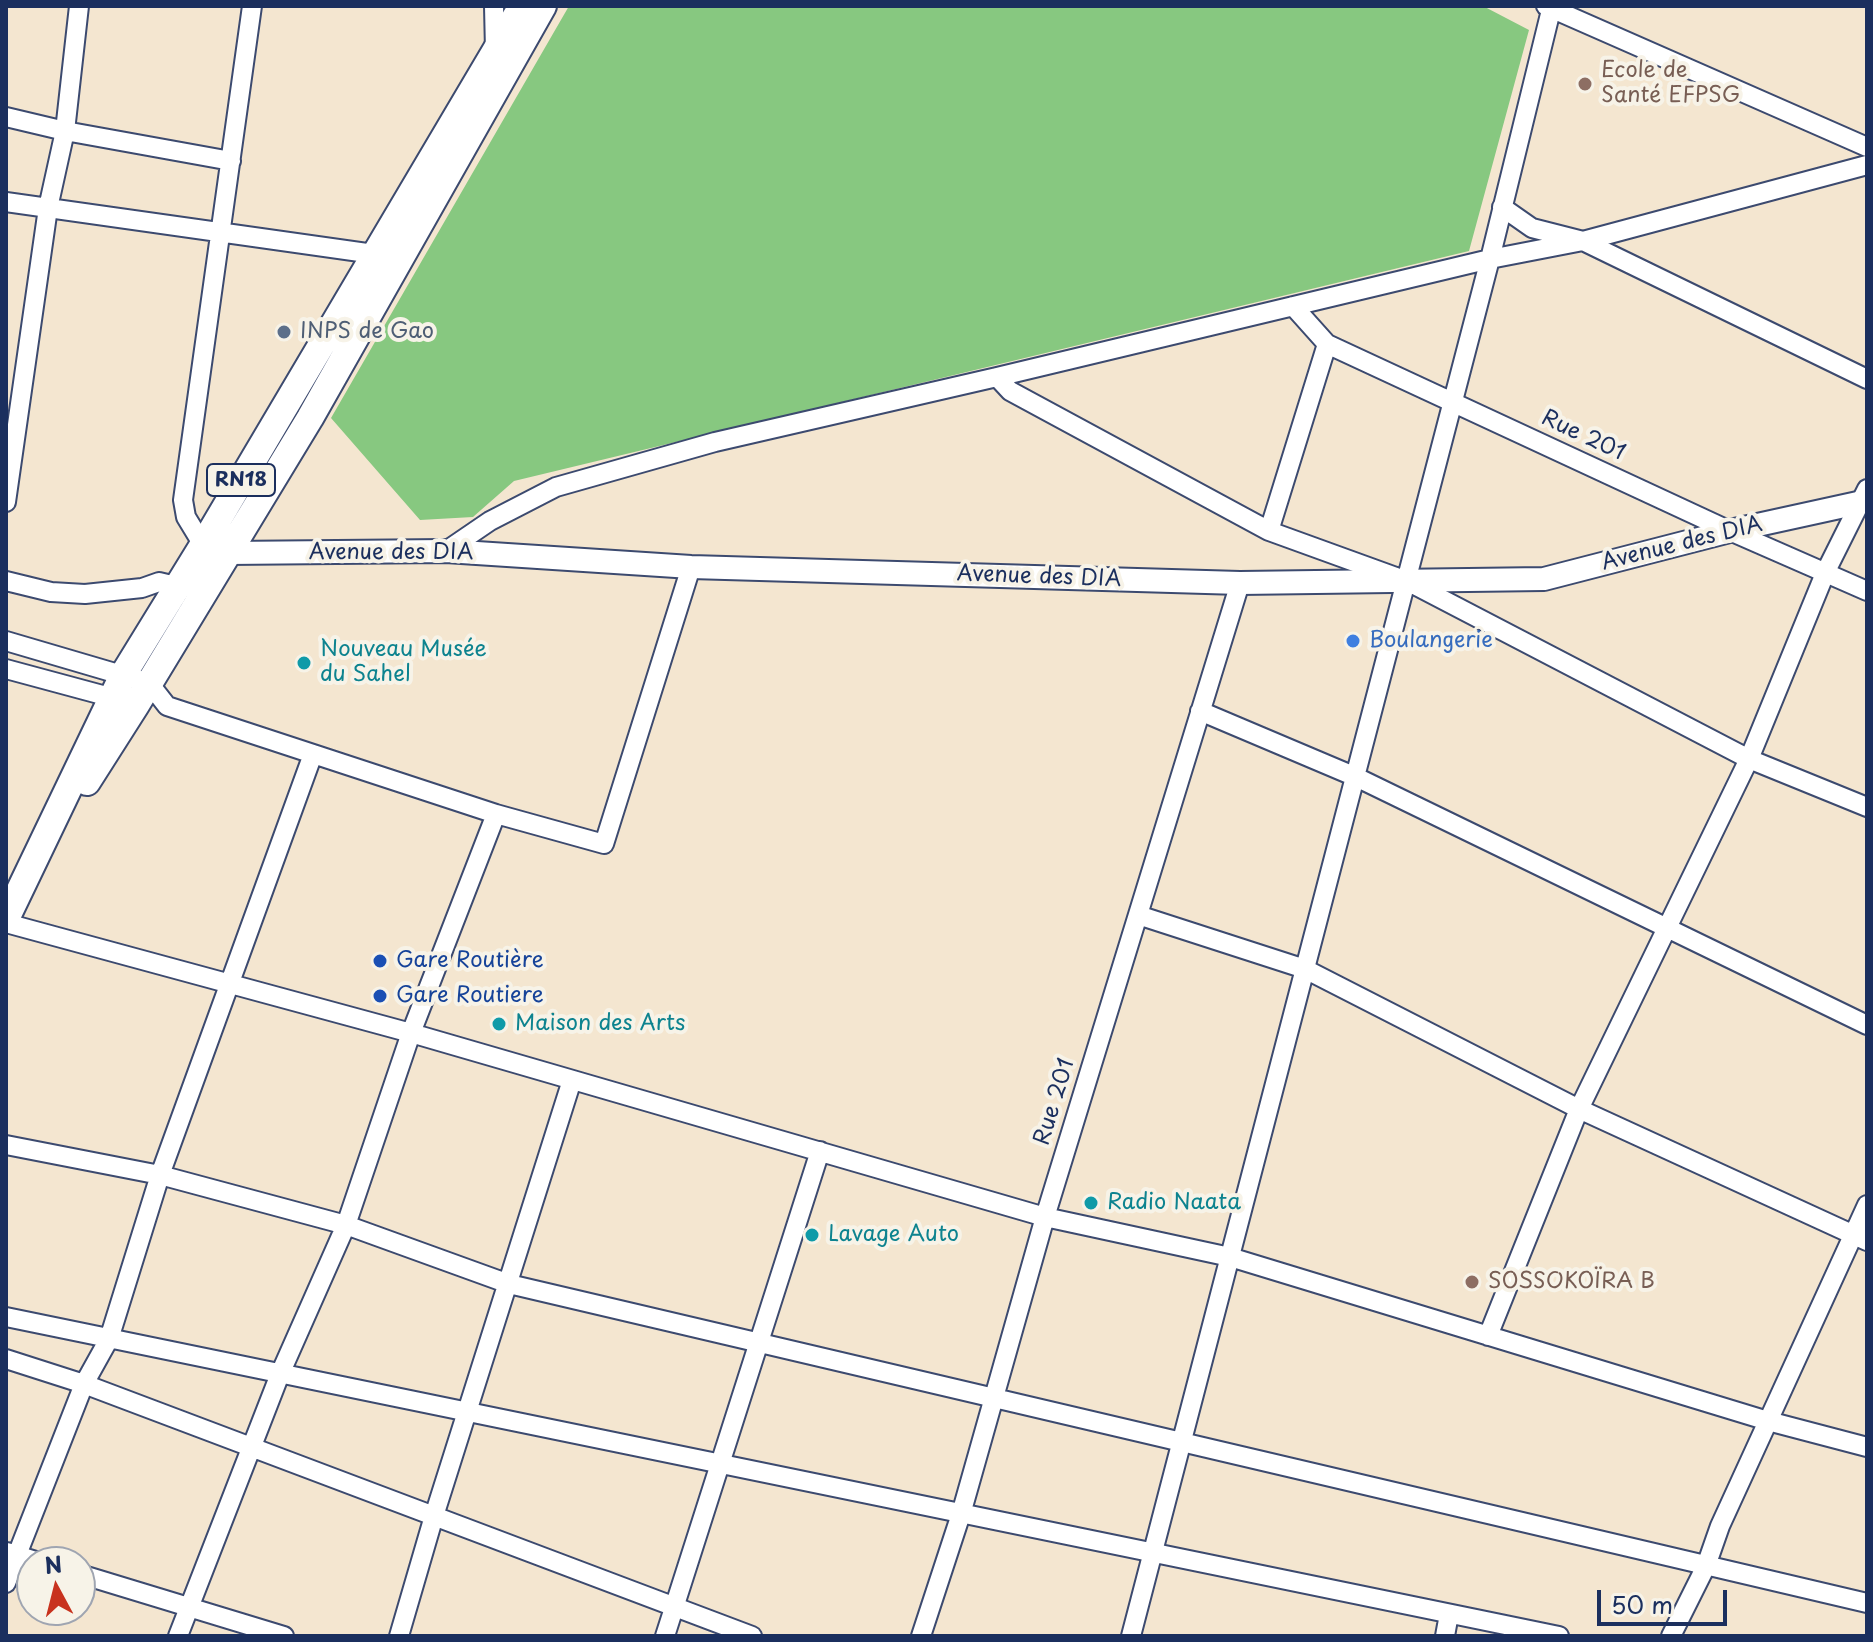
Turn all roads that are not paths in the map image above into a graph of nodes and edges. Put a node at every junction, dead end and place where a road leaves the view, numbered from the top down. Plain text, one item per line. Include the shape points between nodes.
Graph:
1 (79, 6) edge
2 (252, 6) edge
3 (494, 6) edge
4 (522, 6) edge
5 (543, 6) edge
6 (1550, 7) edge
7 (495, 52) junction
8 (6, 117) edge
9 (65, 131) junction
10 (1867, 147) edge
11 (231, 161) junction
12 (1867, 165) edge
13 (6, 202) edge
14 (1502, 207) junction
15 (48, 208) junction
16 (221, 232) junction
17 (1583, 241) junction
18 (374, 254) junction
19 (1490, 259) junction
20 (1293, 306) junction
21 (1327, 344) junction
22 (997, 377) junction
23 (1867, 379) edge
24 (1453, 402) junction
25 (1864, 497) edge
26 (6, 502) edge
27 (1269, 531) junction
28 (1730, 531) junction
29 (215, 549) junction
30 (446, 551) junction
31 (691, 567) junction
32 (1826, 571) junction
33 (6, 581) edge
34 (1407, 581) junction
35 (1240, 583) junction
36 (176, 586) junction
37 (1867, 591) edge
38 (6, 641) edge
39 (6, 669) edge
40 (117, 686) junction
41 (142, 694) junction
42 (1200, 711) junction
43 (313, 754) junction
44 (1749, 759) junction
45 (1356, 777) junction
46 (1867, 807) edge
47 (496, 814) junction
48 (33, 866) junction
49 (1138, 915) junction
50 (6, 921) edge
51 (1666, 925) junction
52 (1305, 969) junction
53 (231, 984) junction
54 (1867, 1025) edge
55 (411, 1033) junction
56 (572, 1080) junction
57 (1579, 1109) junction
58 (6, 1145) edge
59 (820, 1151) junction
60 (160, 1175) junction
61 (1867, 1205) edge
62 (1045, 1217) junction
63 (346, 1225) junction
64 (1860, 1238) edge
65 (1230, 1257) junction
66 (509, 1284) junction
67 (6, 1317) edge
68 (1488, 1336) junction
69 (109, 1339) junction
70 (759, 1342) junction
71 (6, 1359) edge
72 (280, 1374) junction
73 (84, 1384) junction
74 (996, 1398) junction
75 (469, 1413) junction
76 (1768, 1421) junction
77 (1181, 1441) junction
78 (1867, 1447) edge
79 (253, 1448) junction
80 (721, 1465) junction
81 (961, 1514) junction
82 (434, 1516) junction
83 (1152, 1553) junction
84 (11, 1554) edge
85 (1706, 1566) junction
86 (96, 1579) edge
87 (6, 1583) edge
88 (1867, 1603) edge
89 (189, 1607) junction
90 (674, 1607) junction
91 (1449, 1614) junction
92 (178, 1636) edge
93 (284, 1636) edge
94 (399, 1636) edge
95 (665, 1636) edge
96 (752, 1636) edge
97 (921, 1636) edge
98 (1131, 1636) edge
99 (1445, 1636) edge
100 (1559, 1636) edge
101 (1671, 1636) edge

1 - 9 street
2 - 11 street
3 - 7 street
4 - 7 main road, RN18
5 - 29 main road, RN18 via 310,418
6 - 10 street
6 - 14 street
7 - 18 main road, RN18
8 - 9 street
9 - 11 street
9 - 15 street
11 - 16 street
12 - 17 street
13 - 15 street
14 - 17 street via 1532,228
14 - 19 street
15 - 16 street
15 - 26 street
16 - 18 street
16 - 29 street via 183,500 186,517
17 - 19 street
17 - 23 street
18 - 29 main road, RN18
19 - 20 street
19 - 24 street
20 - 21 street, Rue 201
20 - 22 street
21 - 24 street, Rue 201
21 - 27 street
22 - 27 street via 1010,391
22 - 30 street via 715,442 556,487
24 - 28 street, Rue 201
24 - 34 street
25 - 28 street, Avenue des DIA
25 - 32 street
27 - 34 street
28 - 32 street, Rue 201
28 - 34 street, Avenue des DIA via 1544,579
29 - 30 street, Avenue des DIA
29 - 36 main road, RN18
29 - 41 main road, RN18
30 - 31 street, Avenue des DIA
31 - 35 street, Avenue des DIA
31 - 47 street via 604,844
32 - 37 street, Rue 201
32 - 44 street
33 - 36 street via 85,594 159,582
34 - 35 street, Avenue des DIA
34 - 44 street
34 - 45 street
35 - 42 street, Rue 201
36 - 40 main road, RN18
38 - 40 street
39 - 40 street
40 - 41 street
40 - 48 main road, RN18
41 - 43 street
41 - 48 main road, RN18
42 - 45 street
42 - 49 street, Rue 201
43 - 47 street
43 - 53 street
44 - 46 street
44 - 51 street
45 - 51 street
45 - 52 street
47 - 55 street
48 - 50 main road, RN18
49 - 52 street
49 - 62 street, Rue 201
50 - 53 street
51 - 54 street
51 - 57 street
52 - 57 street
52 - 65 street
53 - 55 street
53 - 60 street
55 - 56 street
55 - 63 street
56 - 59 street
56 - 66 street
57 - 64 street
57 - 68 street
58 - 60 street
59 - 62 street
59 - 70 street
60 - 63 street
60 - 69 street
61 - 64 street
62 - 65 street
62 - 74 street, Rue 201
63 - 66 street
63 - 72 street
64 - 76 street
65 - 68 street
65 - 77 street
66 - 70 street
66 - 75 street
67 - 69 street
68 - 76 street
69 - 72 street
69 - 73 street
70 - 74 street
70 - 80 street
71 - 73 street
72 - 75 street
72 - 79 street
73 - 79 street
73 - 84 street
74 - 77 street
74 - 81 street, Rue 201
75 - 80 street
75 - 82 street
76 - 78 street
76 - 85 street
77 - 83 street
77 - 85 street
79 - 82 street
79 - 89 street
80 - 81 street
80 - 90 street
81 - 83 street
81 - 97 street, Rue 201
82 - 90 street
82 - 94 street
83 - 91 street
83 - 98 street
84 - 87 street
85 - 88 street
85 - 101 street
86 - 89 street
89 - 92 street
89 - 93 street
90 - 95 street
90 - 96 street
91 - 99 street
91 - 100 street

